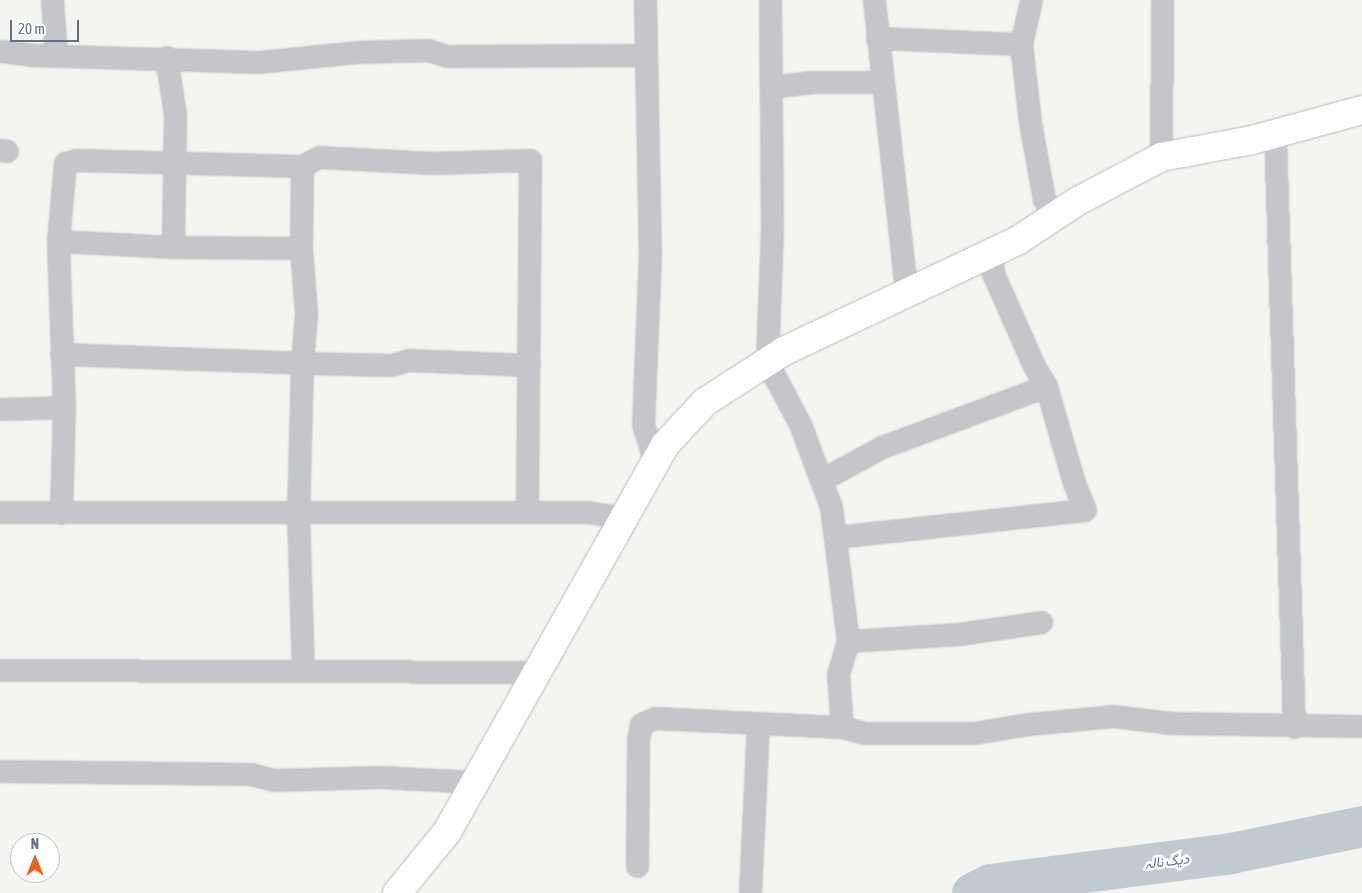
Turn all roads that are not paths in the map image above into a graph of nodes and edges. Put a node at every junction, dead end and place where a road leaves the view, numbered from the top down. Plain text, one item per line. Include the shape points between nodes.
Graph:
1 (52, 0) edge
2 (645, 0) edge
3 (770, 0) edge
4 (874, 0) edge
5 (1031, 0) edge
6 (1162, 0) edge
7 (877, 38) junction
8 (1021, 44) junction
9 (0, 51) edge
10 (645, 55) junction
11 (56, 56) junction
12 (166, 58) junction
13 (882, 82) junction
14 (771, 87) junction
15 (1362, 110) edge
16 (1275, 134) junction
17 (1161, 156) junction
18 (174, 162) junction
19 (302, 166) junction
20 (1057, 214) junction
21 (58, 241) junction
22 (174, 247) junction
23 (301, 248) junction
24 (991, 252) junction
25 (906, 292) junction
26 (61, 354) junction
27 (767, 362) junction
28 (302, 363) junction
29 (529, 364) junction
30 (1046, 386) junction
31 (64, 407) junction
32 (0, 409) edge
33 (655, 463) junction
34 (823, 479) junction
35 (0, 512) edge
36 (527, 512) junction
37 (61, 513) junction
38 (298, 514) junction
39 (625, 518) junction
40 (836, 537) junction
41 (1041, 622) dead end
42 (848, 641) junction
43 (0, 670) edge
44 (303, 670) junction
45 (537, 672) junction
46 (758, 724) junction
47 (1362, 726) edge
48 (842, 727) junction
49 (1294, 727) junction
50 (0, 771) edge
51 (475, 782) junction
52 (637, 866) dead end
53 (397, 893) edge
54 (750, 893) edge

1 - 11 street
2 - 10 street
3 - 14 street
4 - 7 street
5 - 8 street
6 - 17 street
7 - 8 street
7 - 13 street
8 - 20 street via 1044,200
9 - 11 street
10 - 12 street via 446,56 428,50 358,52 259,62
10 - 33 street via 650,252 643,424
11 - 12 street
12 - 18 street via 175,114
13 - 14 street via 812,82
13 - 25 street
14 - 27 street via 771,323
15 - 16 street
16 - 17 street
16 - 49 street
17 - 20 street
18 - 19 street
18 - 21 street via 76,160 65,163
18 - 22 street
19 - 23 street
19 - 29 street via 319,157 433,163 530,160
20 - 24 street via 1017,241
21 - 22 street
21 - 26 street
22 - 23 street
23 - 28 street via 306,313
24 - 25 street
24 - 30 street via 993,273
25 - 27 street
26 - 28 street
26 - 31 street
27 - 33 street via 705,402 665,445
27 - 34 street via 800,424
28 - 29 street via 391,364 409,360
28 - 38 street
29 - 36 street
30 - 34 street via 882,447
30 - 40 street via 1074,483 1086,510
31 - 32 street
31 - 37 street
33 - 39 street
34 - 40 street
35 - 37 street
36 - 38 street
36 - 39 street via 587,512
37 - 38 street
38 - 44 street
39 - 45 street
40 - 42 street
41 - 42 street via 959,634
42 - 48 street via 838,674
43 - 44 street
44 - 45 street
45 - 51 street
46 - 48 street
46 - 52 street via 655,718 641,724
46 - 54 street
47 - 49 street
48 - 49 street via 864,734 974,734 1029,724 1113,716 1171,723
50 - 51 street via 251,774 273,780 381,777
51 - 53 street via 446,832

